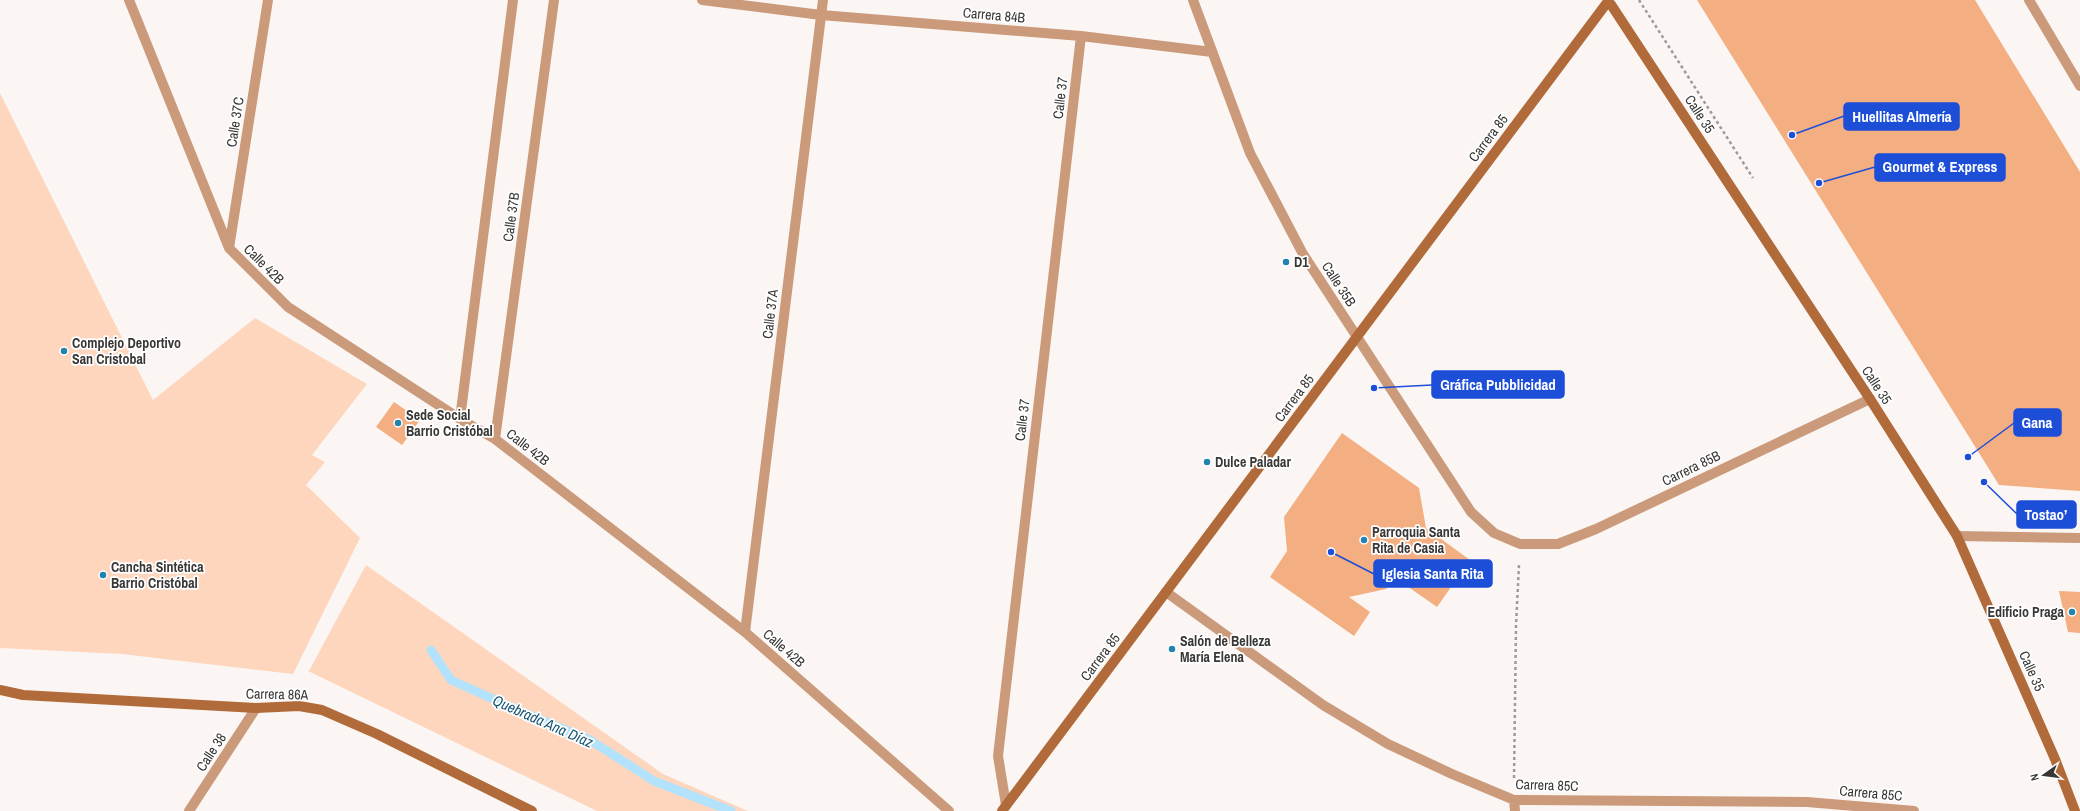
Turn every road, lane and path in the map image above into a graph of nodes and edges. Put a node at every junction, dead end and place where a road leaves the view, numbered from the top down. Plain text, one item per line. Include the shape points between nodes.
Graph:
1 (129, 0) edge
2 (268, 0) edge
3 (513, 0) edge
4 (554, 0) edge
5 (702, 0) edge
6 (823, 0) edge
7 (1193, 0) edge
8 (1608, 0) edge
9 (2029, 0) edge
10 (821, 15) junction
11 (1081, 36) junction
12 (1212, 52) junction
13 (2080, 86) edge
14 (229, 248) junction
15 (1357, 338) junction
16 (1870, 399) junction
17 (460, 419) junction
18 (495, 439) junction
19 (1957, 536) junction
20 (2080, 538) edge
21 (1520, 544) junction
22 (1166, 592) junction
23 (745, 632) junction
24 (0, 690) edge
25 (256, 708) junction
26 (1514, 800) junction
27 (1807, 806) edge
28 (1004, 808) edge
29 (189, 811) edge
30 (532, 811) edge
31 (949, 811) edge
32 (1515, 811) edge
33 (1914, 811) edge
34 (2075, 811) edge

1 - 14 street, Calle 42B
2 - 14 street, Calle 37C
3 - 17 street, Calle 37B
4 - 18 street, Calle 37B
5 - 10 street, Carrera 84B
6 - 10 street, Calle 37A
7 - 12 street, Calle 35B
8 - 15 street, Carrera 85
8 - 16 street, Calle 35
9 - 13 street
10 - 11 street, Carrera 84B
10 - 23 street, Calle 37A
11 - 12 street, Carrera 84B
11 - 28 street, Calle 37 via 998,756
12 - 15 street, Calle 35B via 1250,153 1303,254
14 - 17 street, Calle 42B via 288,307
15 - 21 street, Calle 35B via 1471,512 1494,533
15 - 22 street, Carrera 85
16 - 19 street, Calle 35
16 - 21 street, Carrera 85B via 1596,529 1558,544
17 - 18 street, Calle 42B
18 - 23 street, Calle 42B
19 - 20 street
19 - 34 street, Calle 35 via 2055,759
21 - 26 path via 1516,625
22 - 26 street, Carrera 85C via 1323,705 1388,744
22 - 28 street, Carrera 85
23 - 31 street, Calle 42B
24 - 25 street, Carrera 86A via 22,695
25 - 29 street, Calle 38
25 - 30 street, Carrera 86A via 299,706 322,710
26 - 27 street, Carrera 85C
26 - 32 street
27 - 33 street, Carrera 85C

